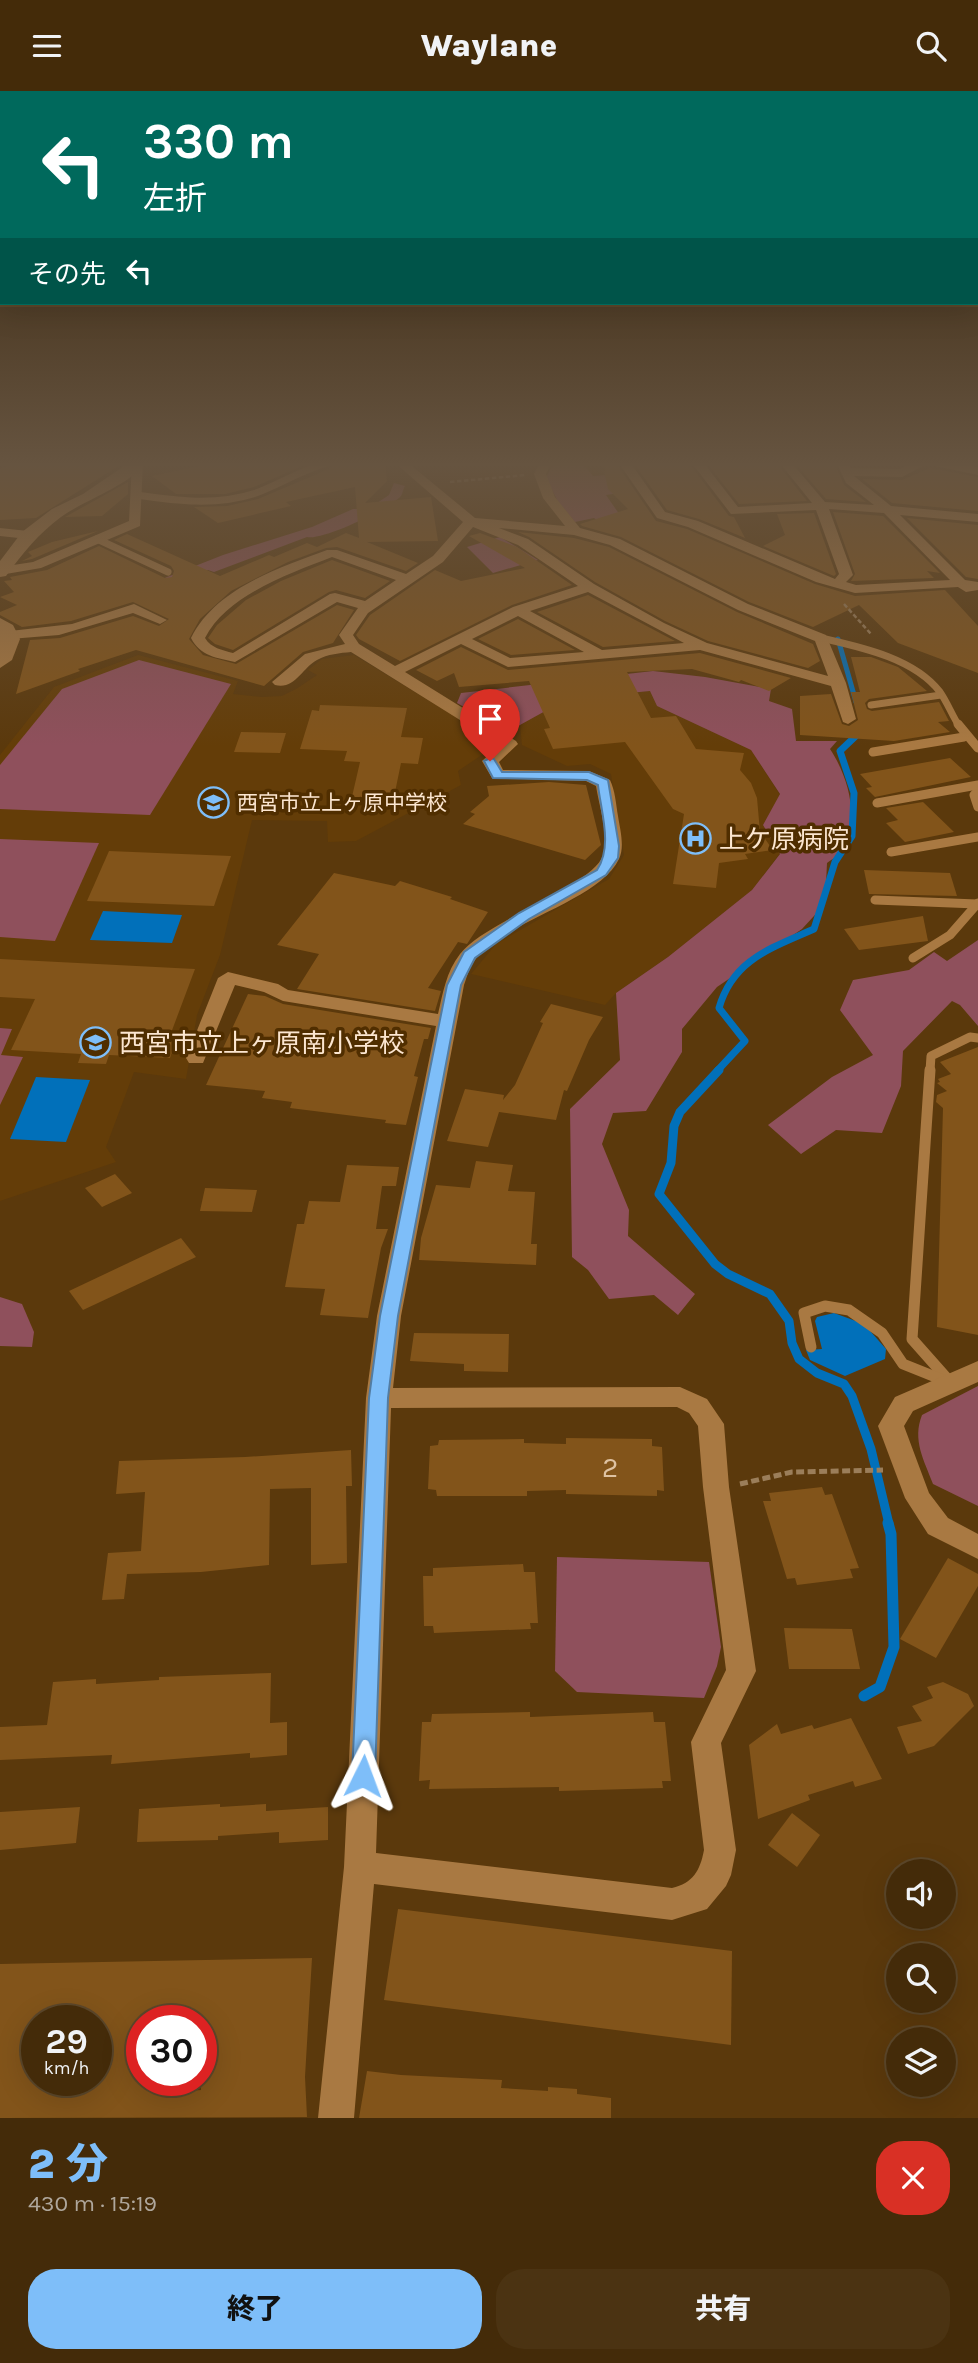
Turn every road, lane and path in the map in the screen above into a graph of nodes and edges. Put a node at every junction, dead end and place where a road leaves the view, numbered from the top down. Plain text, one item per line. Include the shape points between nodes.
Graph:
1 (11, 557) edge
2 (56, 557) edge
3 (135, 557) edge
4 (323, 557) edge
5 (342, 557) edge
6 (440, 557) edge
7 (544, 557) edge
8 (644, 557) edge
9 (769, 557) edge
10 (839, 557) edge
11 (935, 557) edge
12 (0, 571) edge
13 (168, 572) dead end
14 (406, 579) junction
15 (821, 579) junction
16 (838, 583) junction
17 (961, 583) junction
18 (978, 586) edge
19 (589, 587) junction
20 (978, 599) edge
21 (368, 606) junction
22 (518, 610) junction
23 (160, 620) dead end
24 (5, 629) edge
25 (460, 638) junction
26 (821, 638) junction
27 (702, 646) junction
28 (354, 647) junction
29 (600, 655) junction
30 (895, 660) junction
31 (0, 662) edge
32 (396, 671) junction
33 (280, 682) dead end
34 (838, 683) junction
35 (941, 695) junction
36 (871, 705) dead end
37 (848, 719) dead end
38 (964, 737) junction
39 (978, 748) edge
40 (873, 752) dead end
41 (978, 785) edge
42 (978, 791) edge
43 (877, 803) dead end
44 (978, 807) edge
45 (978, 837) edge
46 (891, 852) dead end
47 (875, 900) dead end
48 (978, 904) edge
49 (913, 958) dead end
50 (447, 1022) junction
51 (978, 1038) edge
52 (196, 1058) dead end
53 (811, 1346) dead end
54 (978, 1371) edge
55 (951, 1383) junction
56 (379, 1398) junction
57 (885, 1470) dead end
58 (716, 1487) junction
59 (978, 1547) edge
60 (359, 1867) junction
61 (336, 2118) edge

1 - 12 street
2 - 12 street
3 - 13 lane
4 - 21 street via 246,589 202,629 201,645 235,658 335,597
5 - 14 street
6 - 14 street
7 - 19 street
8 - 26 street via 743,607
9 - 15 street
10 - 16 street via 846,575
11 - 17 street
14 - 21 street
15 - 16 street
15 - 30 path
16 - 17 street via 855,589
17 - 18 street
17 - 20 street
19 - 22 street
19 - 27 street
21 - 28 street via 346,635
22 - 25 street
22 - 29 street
23 - 24 street via 134,608 56,633
24 - 31 street via 9,648
25 - 29 street via 508,663
25 - 32 street
26 - 30 lane
26 - 34 street
27 - 29 street
27 - 34 street
28 - 32 street
28 - 33 street via 305,661 297,674
30 - 35 lane
32 - 50 street via 510,744 490,761 498,775 589,776 604,783 612,858 601,873 524,916 469,955 454,985
34 - 37 street
35 - 36 lane
35 - 38 lane
38 - 39 lane
38 - 40 lane
41 - 43 lane
42 - 44 lane via 974,795
45 - 46 lane
47 - 48 lane
48 - 49 lane via 968,919
50 - 52 street via 283,995 228,978
50 - 56 street via 389,1316
51 - 55 lane via 970,1037 931,1056 912,1339
53 - 55 lane via 804,1313 826,1305 865,1315 903,1364
54 - 55 street
55 - 59 street via 904,1404 891,1426 918,1498 938,1526
56 - 58 street via 680,1397 698,1406 711,1424
56 - 60 street
57 - 58 path via 792,1472
58 - 60 street via 740,1671 706,1742 720,1850 715,1875 696,1898 672,1904
60 - 61 street

